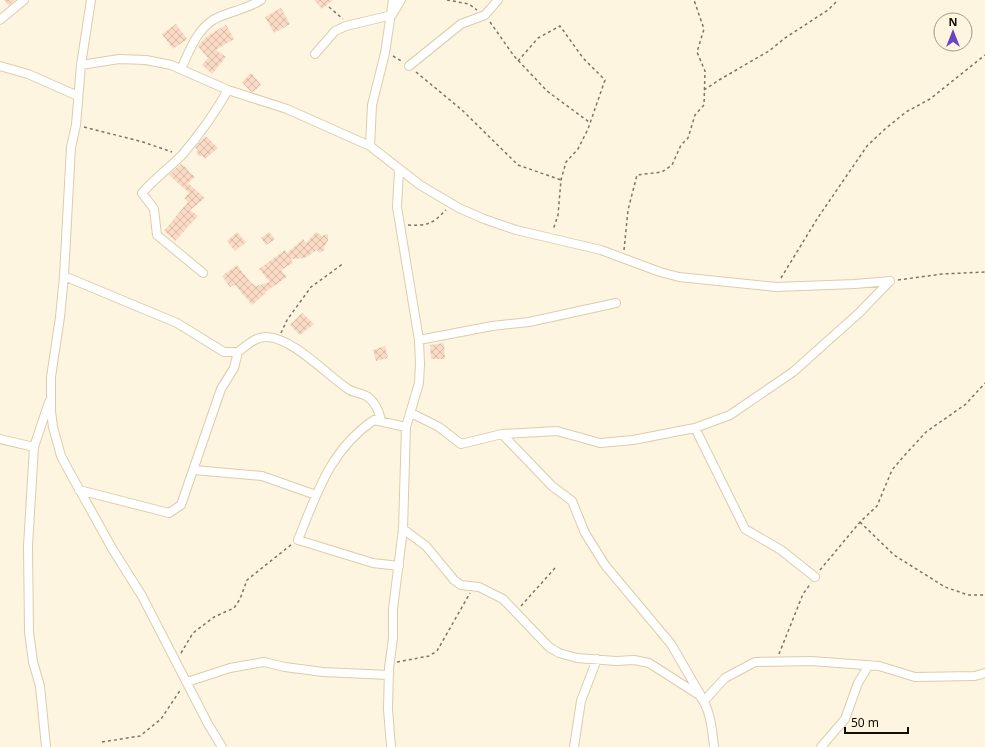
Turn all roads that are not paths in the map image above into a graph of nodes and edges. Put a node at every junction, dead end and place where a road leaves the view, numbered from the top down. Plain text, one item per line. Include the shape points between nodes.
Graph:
1 (24, 0) edge
2 (91, 0) edge
3 (262, 0) edge
4 (393, 0) edge
5 (401, 0) edge
6 (498, 0) edge
7 (392, 15) junction
8 (0, 20) edge
9 (314, 54) dead end
10 (81, 65) junction
11 (0, 66) edge
12 (408, 66) road end
13 (181, 69) junction
14 (228, 90) junction
15 (78, 96) junction
16 (370, 146) junction
17 (399, 170) junction
18 (203, 273) dead end
19 (64, 276) junction
20 (616, 303) dead end
21 (419, 340) junction
22 (238, 352) junction
23 (50, 397) junction
24 (410, 413) junction
25 (381, 420) junction
26 (406, 427) junction
27 (695, 428) junction
28 (502, 434) junction
29 (0, 439) edge
30 (34, 447) junction
31 (194, 470) junction
32 (79, 490) junction
33 (316, 495) junction
34 (404, 529) junction
35 (399, 566) junction
36 (815, 577) road end
37 (597, 659) junction
38 (869, 665) junction
39 (389, 671) junction
40 (985, 674) edge
41 (186, 682) junction
42 (704, 700) junction
43 (46, 747) edge
44 (222, 747) edge
45 (391, 747) edge
46 (574, 747) edge
47 (714, 747) edge
48 (821, 747) edge

1 - 8 street
2 - 10 street
3 - 13 street via 214,20 199,32
4 - 7 street
5 - 7 street
6 - 12 street via 485,14 461,24
7 - 9 street via 335,31
7 - 16 street via 372,105
10 - 13 street via 119,59 170,65
10 - 15 street
11 - 15 street via 28,74
13 - 14 street
14 - 16 street via 287,109
14 - 18 street via 214,114 181,155 142,194 154,209 157,236
15 - 19 street via 71,147
16 - 17 street
17 - 21 street via 397,207
17 - 27 street via 452,204 484,219 516,230 600,250 679,277 776,287 890,281 859,313 793,372 730,415
19 - 22 street via 177,324 224,352
19 - 23 street
20 - 21 street via 529,322 492,326
21 - 24 street via 419,384
22 - 25 street via 251,342 266,337 277,340 300,352 350,390 368,397 378,408
22 - 31 street via 234,368 221,389
23 - 30 street
23 - 32 street via 57,444
24 - 26 street
24 - 28 street via 439,427 461,444
25 - 26 street
25 - 33 street via 374,420 358,431 340,450
26 - 34 street
27 - 28 street via 633,440 600,443 557,431
27 - 36 street via 745,529 781,550
28 - 42 street via 552,486 572,501 585,533 605,565 671,644
29 - 30 street
30 - 43 street via 28,546 28,622 33,662 40,686
31 - 32 street via 181,505 169,513
31 - 33 street via 262,476
32 - 41 street via 142,596
33 - 35 street via 298,540 373,563
34 - 35 street
34 - 37 street via 426,546 454,580 503,598 549,647 577,658
35 - 39 street
37 - 42 street via 649,663
37 - 46 street via 581,701
38 - 40 street via 915,678
38 - 42 street via 811,661 755,662 725,678
38 - 48 street via 858,683 845,719
39 - 41 street via 323,672 285,668 264,662 230,668
39 - 45 street
41 - 44 street
42 - 47 street via 712,726

